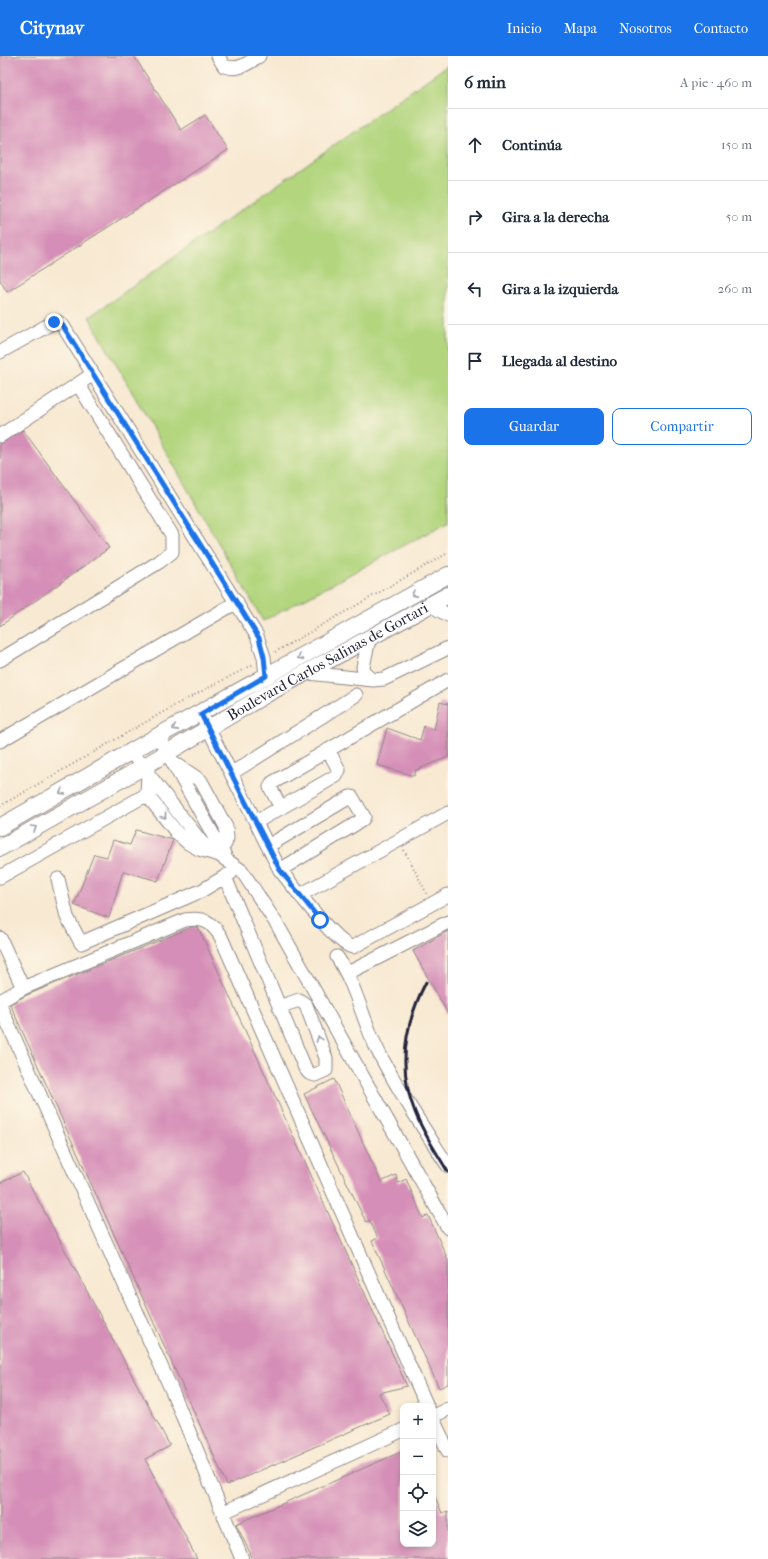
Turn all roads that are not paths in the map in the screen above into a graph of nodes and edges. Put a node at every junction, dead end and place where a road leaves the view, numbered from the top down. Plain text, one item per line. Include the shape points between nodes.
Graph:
1 (218, 56) edge
2 (259, 56) edge
3 (0, 352) edge
4 (93, 374) junction
5 (78, 384) junction
6 (0, 436) edge
7 (448, 575) edge
8 (448, 596) edge
9 (237, 602) junction
10 (430, 606) junction
11 (448, 615) edge
12 (369, 639) junction
13 (448, 648) edge
14 (0, 660) edge
15 (308, 673) junction
16 (266, 676) junction
17 (373, 680) junction
18 (448, 680) edge
19 (356, 695) dead end
20 (201, 714) junction
21 (209, 729) junction
22 (158, 736) junction
23 (0, 741) edge
24 (328, 750) junction
25 (131, 752) junction
26 (171, 757) junction
27 (145, 770) junction
28 (232, 773) junction
29 (191, 780) junction
30 (159, 787) junction
31 (147, 795) junction
32 (196, 803) junction
33 (281, 808) junction
34 (180, 813) junction
35 (448, 813) edge
36 (256, 822) junction
37 (0, 827) edge
38 (268, 846) junction
39 (0, 848) edge
40 (221, 854) junction
41 (239, 868) junction
42 (280, 870) junction
43 (0, 877) edge
44 (225, 877) junction
45 (58, 879) dead end
46 (300, 895) junction
47 (448, 895) edge
48 (448, 922) edge
49 (0, 938) edge
50 (81, 943) junction
51 (337, 958) dead end
52 (83, 963) junction
53 (348, 973) junction
54 (23, 988) junction
55 (279, 1007) junction
56 (448, 1166) edge
57 (448, 1228) edge
58 (426, 1403) edge
59 (448, 1409) edge
60 (436, 1415) edge
61 (436, 1425) edge
62 (400, 1431) edge
63 (448, 1451) edge
64 (224, 1512) junction
65 (242, 1559) edge

1 - 2 street via 224,66 233,69 243,67
3 - 4 street via 54,322 59,322
4 - 5 street
4 - 9 street
5 - 6 street
5 - 14 street via 172,535 172,552
7 -> 16 main road, Boulevard Carlos Salinas de Gortari
8 - 10 main road, Boulevard Carlos Salinas de Gortari
9 - 16 street via 259,638
9 - 23 street
10 - 11 street
10 - 12 main road, Boulevard Carlos Salinas de Gortari
12 - 15 main road, Boulevard Carlos Salinas de Gortari
12 - 17 street via 363,667 364,672
13 - 17 street via 384,679
15 - 17 street
15 - 21 main road, Boulevard Carlos Salinas de Gortari via 265,695
16 - 20 main road, Boulevard Carlos Salinas de Gortari
18 - 24 street
19 - 28 street
20 - 21 street
20 -> 22 main road, Boulevard Carlos Salinas de Gortari
21 - 26 main road, Boulevard Carlos Salinas de Gortari
21 - 28 street
22 - 25 main road, Boulevard Carlos Salinas de Gortari
22 - 26 street
24 - 33 street via 338,768 338,774
24 - 33 street via 271,784 270,787
25 - 27 street
25 -> 37 main road, Boulevard Carlos Salinas de Gortari
26 - 27 main road, Boulevard Carlos Salinas de Gortari
26 - 29 street
27 - 30 street
27 - 31 street
39 -> 27 main road, Boulevard Carlos Salinas de Gortari
28 - 36 street
29 - 32 street
29 - 40 street via 201,781 226,827 227,838
30 - 31 street
30 - 34 street
31 -> 40 street via 188,844
31 - 43 street
32 - 34 street
32 - 40 street
33 - 36 street
34 - 40 street via 202,843
35 - 46 street
36 - 38 street
38 - 42 street
38 - 42 street via 350,797 353,797 364,817
40 - 41 street
41 - 44 street
41 - 57 street via 278,926
42 - 46 street
44 - 50 street via 201,891
44 - 55 street
45 - 50 street via 67,917
46 - 47 street via 349,947
48 - 53 street
49 - 54 street
50 - 52 street
51 - 53 street
52 - 54 street
52 - 58 street via 184,920 207,920 216,928
53 - 56 street via 379,1052 421,1126
54 - 64 street via 2,1000 2,1010
55 -> 55 street via 305,1068 315,1075 326,1070 326,1058 306,1005 299,1000
59 - 60 street
61 - 63 street
62 - 64 street
64 - 65 street

